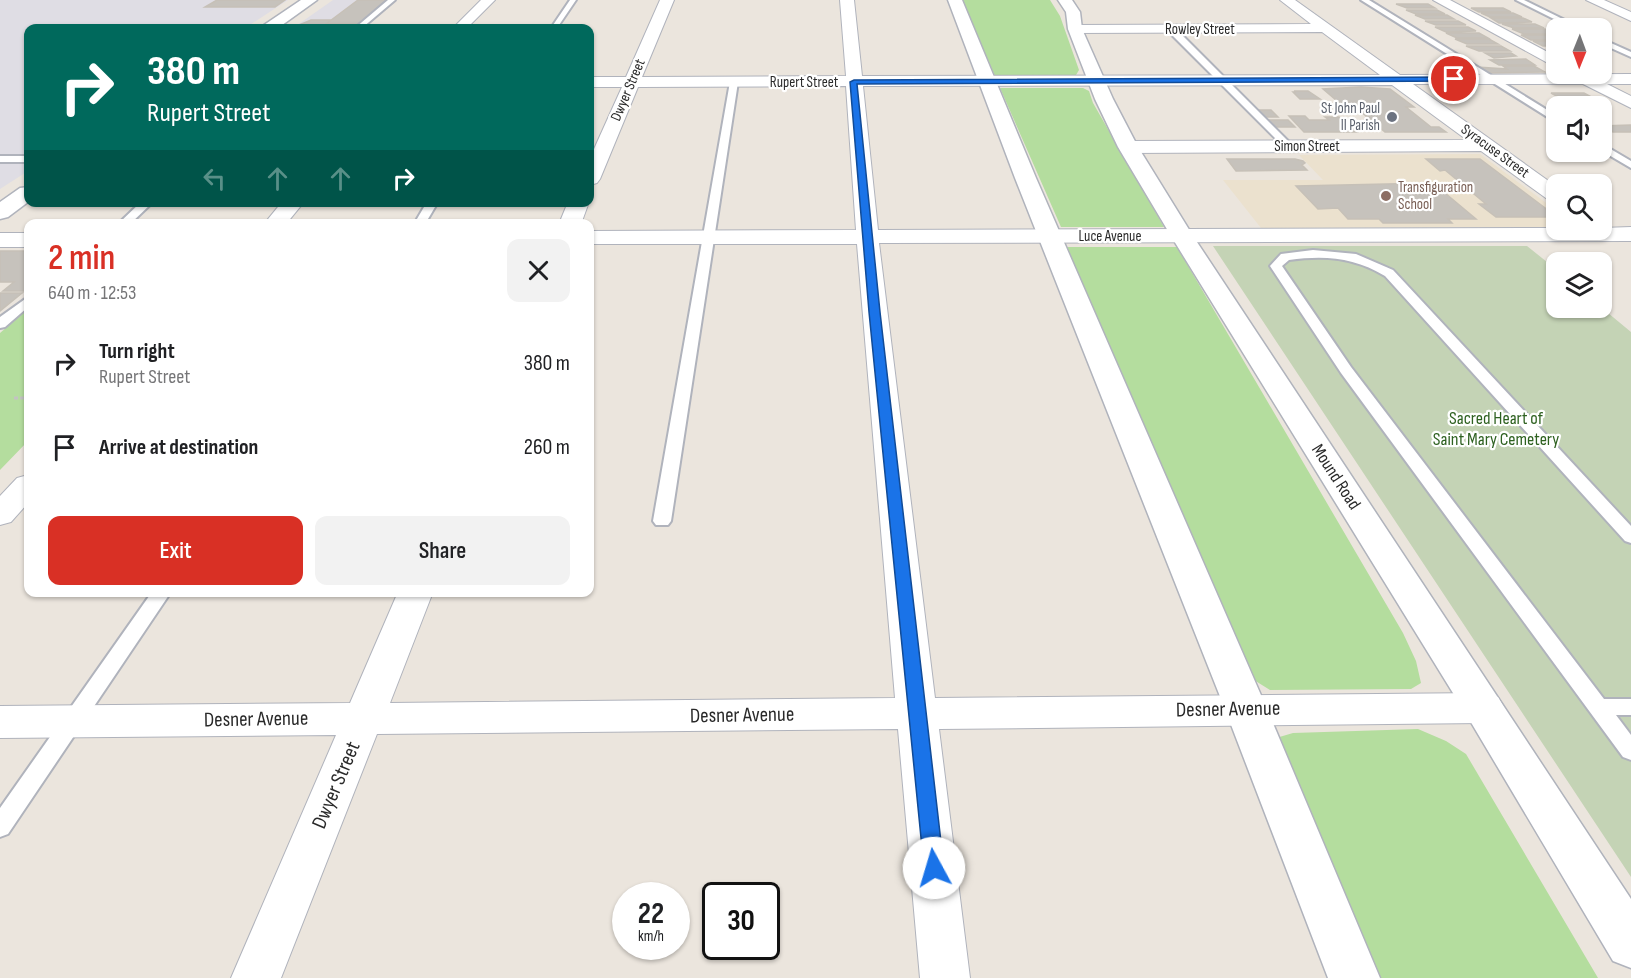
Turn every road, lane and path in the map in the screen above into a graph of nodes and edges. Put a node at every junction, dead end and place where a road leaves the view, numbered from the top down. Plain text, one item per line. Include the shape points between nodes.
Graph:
1 (310, 0) edge
2 (392, 0) edge
3 (488, 0) edge
4 (573, 0) edge
5 (667, 0) edge
6 (847, 0) edge
7 (955, 0) edge
8 (1287, 0) edge
9 (1364, 0) edge
10 (1440, 0) edge
11 (1519, 0) edge
12 (1593, 0) edge
13 (1070, 15) edge
14 (1631, 17) edge
15 (1556, 18) edge
16 (274, 24) edge
17 (363, 24) edge
18 (464, 24) edge
19 (557, 24) edge
20 (1325, 28) junction
21 (1171, 29) junction
22 (1612, 46) edge
23 (1631, 55) edge
24 (1546, 57) edge
25 (1546, 77) edge
26 (1612, 77) edge
27 (1631, 78) edge
28 (1491, 79) junction
29 (1222, 80) junction
30 (1398, 80) junction
31 (989, 81) junction
32 (1097, 81) junction
33 (594, 82) edge
34 (632, 82) junction
35 (734, 82) junction
36 (854, 82) junction
37 (1597, 84) edge
38 (1631, 103) edge
39 (1546, 113) edge
40 (1486, 145) junction
41 (1288, 146) junction
42 (1128, 147) junction
43 (1612, 153) edge
44 (0, 159) edge
45 (24, 159) edge
46 (1631, 165) edge
47 (594, 170) edge
48 (1546, 189) edge
49 (24, 196) edge
50 (142, 207) edge
51 (289, 207) edge
52 (0, 212) edge
53 (129, 219) edge
54 (279, 219) edge
55 (1546, 233) edge
56 (1612, 233) edge
57 (1631, 234) edge
58 (1051, 236) junction
59 (1182, 236) junction
60 (867, 237) junction
61 (1612, 237) edge
62 (594, 238) edge
63 (707, 238) junction
64 (0, 240) edge
65 (24, 240) edge
66 (1631, 250) edge
67 (24, 304) edge
68 (0, 324) edge
69 (14, 398) dead end
70 (24, 398) edge
71 (24, 489) edge
72 (0, 515) edge
73 (662, 521) dead end
74 (1631, 537) edge
75 (159, 597) edge
76 (414, 597) edge
77 (1598, 707) junction
78 (1631, 707) edge
79 (1484, 708) junction
80 (1246, 709) junction
81 (917, 713) junction
82 (364, 718) junction
83 (72, 721) junction
84 (0, 722) edge
85 (1631, 751) edge
86 (0, 827) edge
87 (1631, 944) edge
88 (256, 978) edge
89 (945, 978) edge
90 (1353, 978) edge

1 - 16 main road
2 - 17 lane
3 - 18 street
4 - 19 lane
5 - 34 street, Dwyer Street
6 - 36 street
7 - 31 main road
8 - 20 street, Syracuse Street
9 - 28 lane
10 - 24 street
11 - 15 lane
12 - 14 street
13 - 21 street, Rowley Street
13 - 32 main road, Mound Road
20 - 21 street, Rowley Street
20 - 30 street, Syracuse Street
21 - 29 lane
22 - 23 lane
25 - 28 street, Rupert Street
26 - 27 street, Rupert Street
28 - 30 street, Rupert Street
28 - 39 lane
29 - 30 street, Rupert Street
29 - 32 street, Rupert Street
29 - 41 lane
30 - 40 street, Syracuse Street
31 - 32 street, Rupert Street
31 - 36 street, Rupert Street
31 - 58 main road
32 - 42 main road, Mound Road
33 - 34 street, Rupert Street
34 - 35 street, Rupert Street
34 - 47 street, Dwyer Street
35 - 36 street, Rupert Street
35 - 63 lane
36 - 60 street
37 - 38 street
40 - 41 street, Simon Street
40 - 48 street, Syracuse Street
41 - 42 street, Simon Street
42 - 59 main road, Mound Road
43 - 46 lane
44 - 45 lane
49 - 52 main road
50 - 53 lane
51 - 54 street
55 - 59 street, Luce Avenue
56 - 57 street, Luce Avenue
58 - 59 street, Luce Avenue
58 - 60 street, Luce Avenue
58 - 80 main road
59 - 79 main road, Mound Road
60 - 63 street, Luce Avenue
60 - 81 street
61 - 66 street
62 - 63 street, Luce Avenue
63 - 73 lane
64 - 65 street
67 - 68 lane
69 - 70 path
71 - 72 street
74 - 77 lane via 1389,273 1373,263 1334,253 1285,257 1276,266 1346,370
75 - 83 lane
76 - 82 street, Dwyer Street
77 - 78 lane
77 - 85 lane
79 - 80 street, Desner Avenue
79 - 87 main road, Mound Road
80 - 81 street, Desner Avenue
80 - 90 main road
81 - 82 street, Desner Avenue
81 - 89 street
82 - 83 street, Desner Avenue
82 - 88 street, Dwyer Street
83 - 84 street, Desner Avenue
83 - 86 lane

